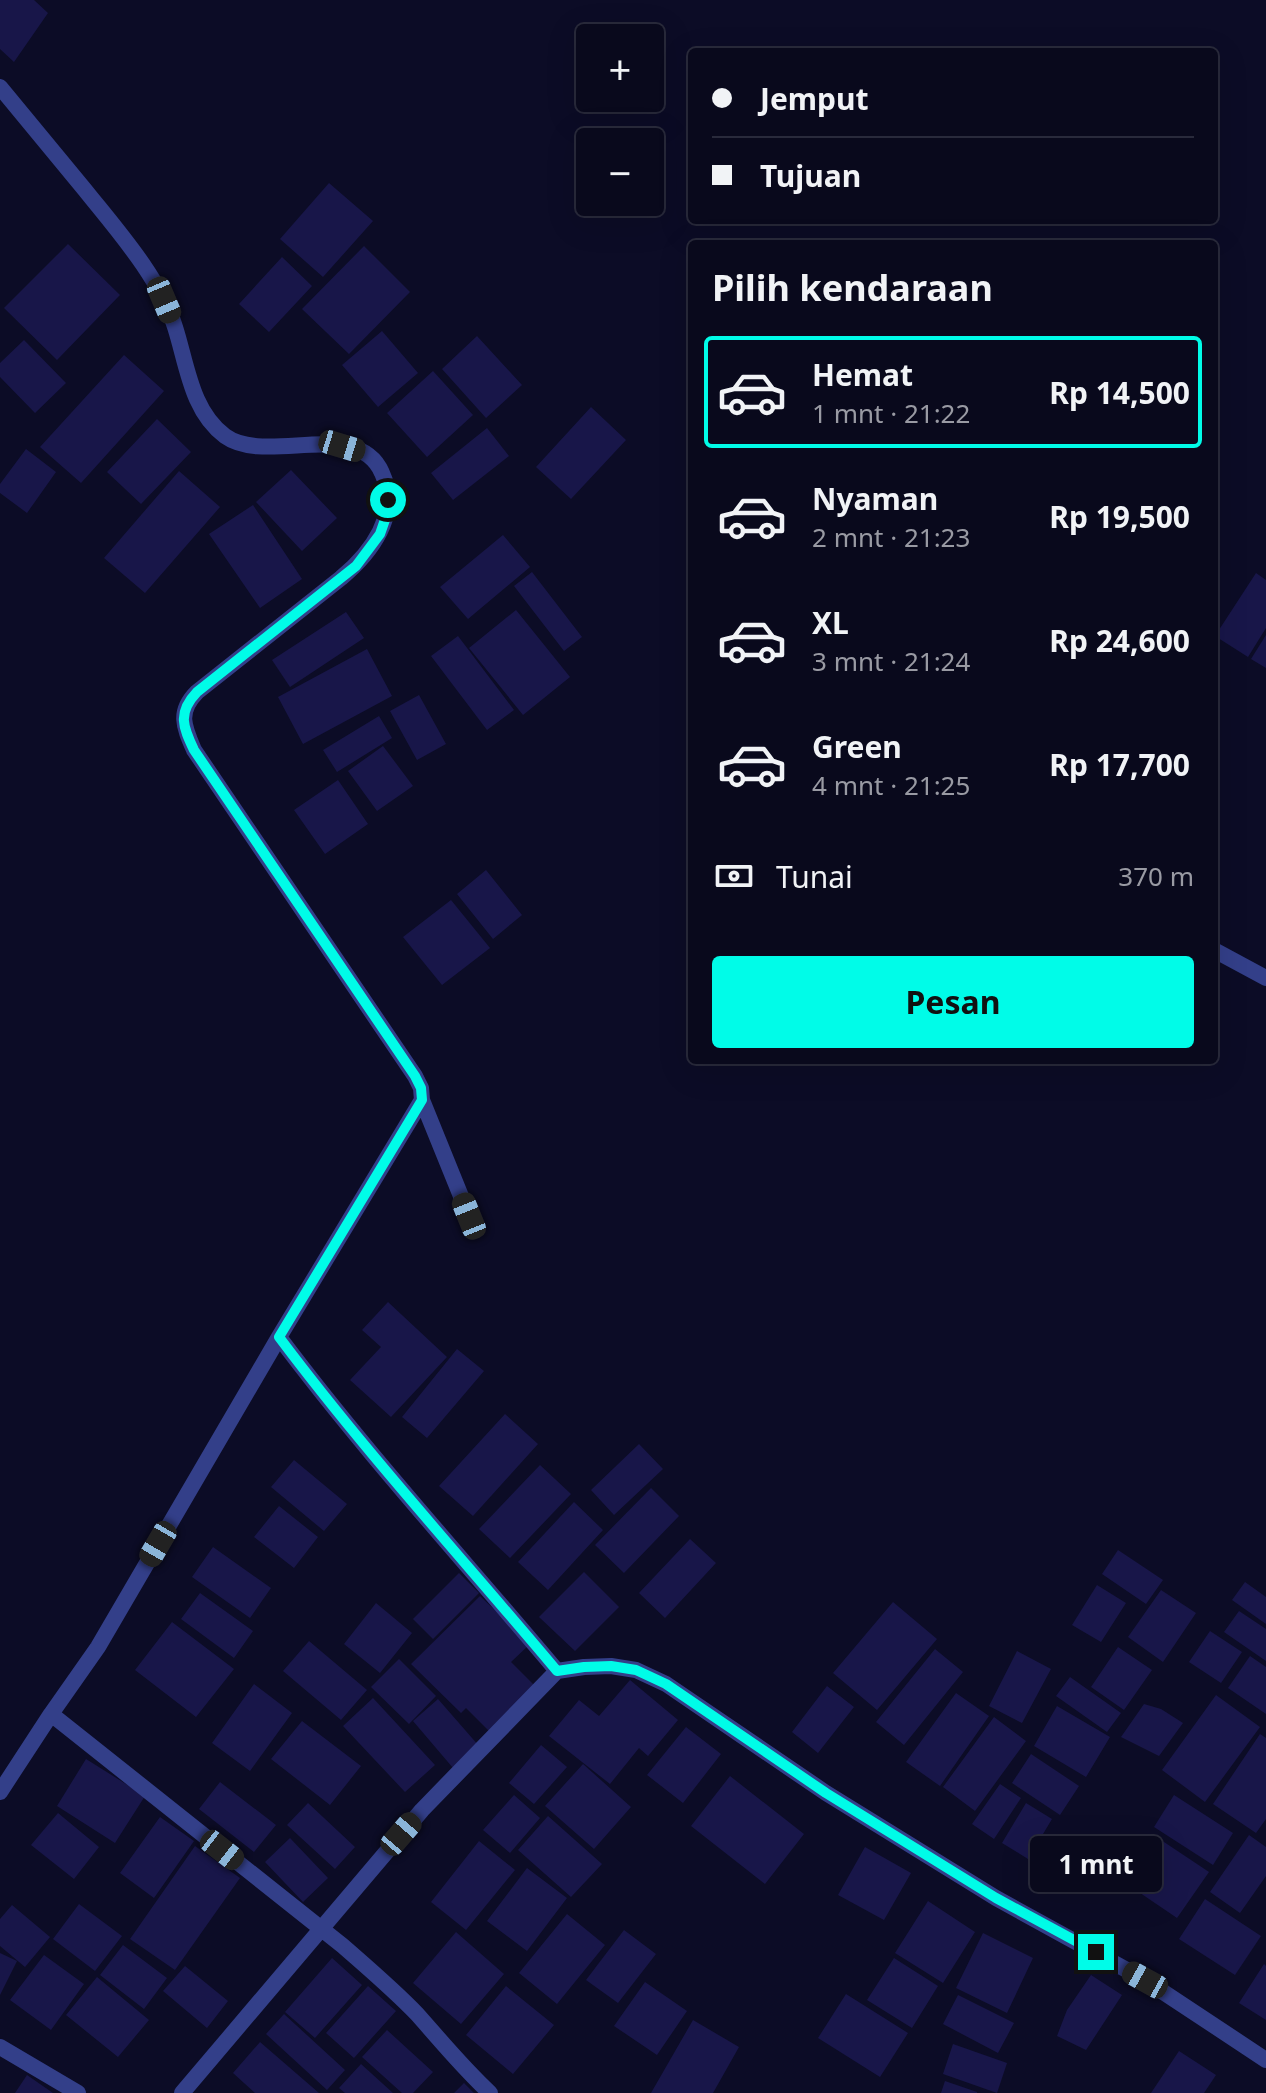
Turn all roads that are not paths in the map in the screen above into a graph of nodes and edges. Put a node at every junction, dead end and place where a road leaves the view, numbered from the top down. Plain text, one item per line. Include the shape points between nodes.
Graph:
1 (0, 87) edge
2 (1218, 952) edge
3 (1266, 978) edge
4 (422, 1100) junction
5 (469, 1216) dead end
6 (279, 1337) junction
7 (557, 1671) junction
8 (51, 1714) junction
9 (0, 1792) edge
10 (320, 1928) junction
11 (0, 2047) edge
12 (1266, 2060) edge
13 (78, 2093) edge
14 (182, 2093) edge
15 (490, 2093) edge

1 - 4 street via 144,268 164,300 202,410 214,426 237,443 258,447 342,446 373,459 382,471 387,514 370,549 349,572 197,692 182,720 194,750 415,1076
2 - 3 street
4 - 5 street
4 - 6 street
6 - 7 street
6 - 8 street via 98,1647
7 - 10 street via 422,1810
7 - 12 street via 611,1666 666,1684 826,1793 996,1898 1145,1980
8 - 9 street
8 - 10 street
10 - 14 street
10 - 15 street via 379,1977
11 - 13 street

